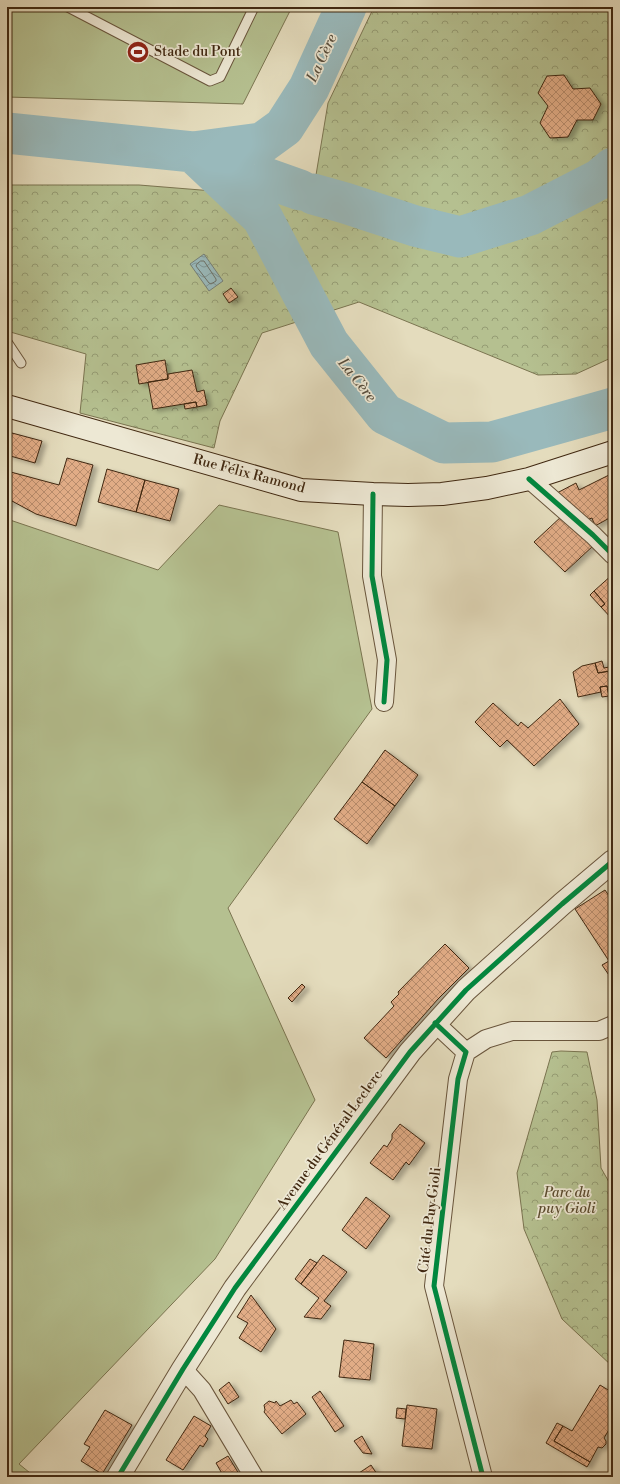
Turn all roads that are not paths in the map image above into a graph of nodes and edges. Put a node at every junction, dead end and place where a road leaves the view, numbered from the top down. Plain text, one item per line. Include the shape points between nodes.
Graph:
1 (68, 7) edge
2 (254, 7) edge
3 (7, 342) edge
4 (22, 363) dead end
5 (7, 406) edge
6 (613, 452) edge
7 (530, 478) junction
8 (373, 494) junction
9 (613, 555) edge
10 (384, 702) dead end
11 (613, 861) edge
12 (435, 1023) junction
13 (608, 1032) edge
14 (466, 1052) junction
15 (183, 1369) junction
16 (118, 1477) edge
17 (254, 1477) edge
18 (483, 1477) edge

1 - 2 lane via 210,82 220,77
3 - 4 lane
5 - 8 street, Rue Félix Ramond via 301,490
6 - 7 street, Rue Félix Ramond
7 - 8 street, Rue Félix Ramond via 487,488 442,494
7 - 9 street
8 - 10 street via 372,576 387,660
11 - 12 street, Avenue du Général Leclerc via 466,990
12 - 14 street
12 - 15 street, Avenue du Général Leclerc via 410,1052 235,1288
13 - 14 street via 512,1031 486,1039
14 - 18 street, Cité du Puy Gioli via 458,1079 434,1286
15 - 16 street, Avenue du Général Leclerc
15 - 17 street via 202,1390

